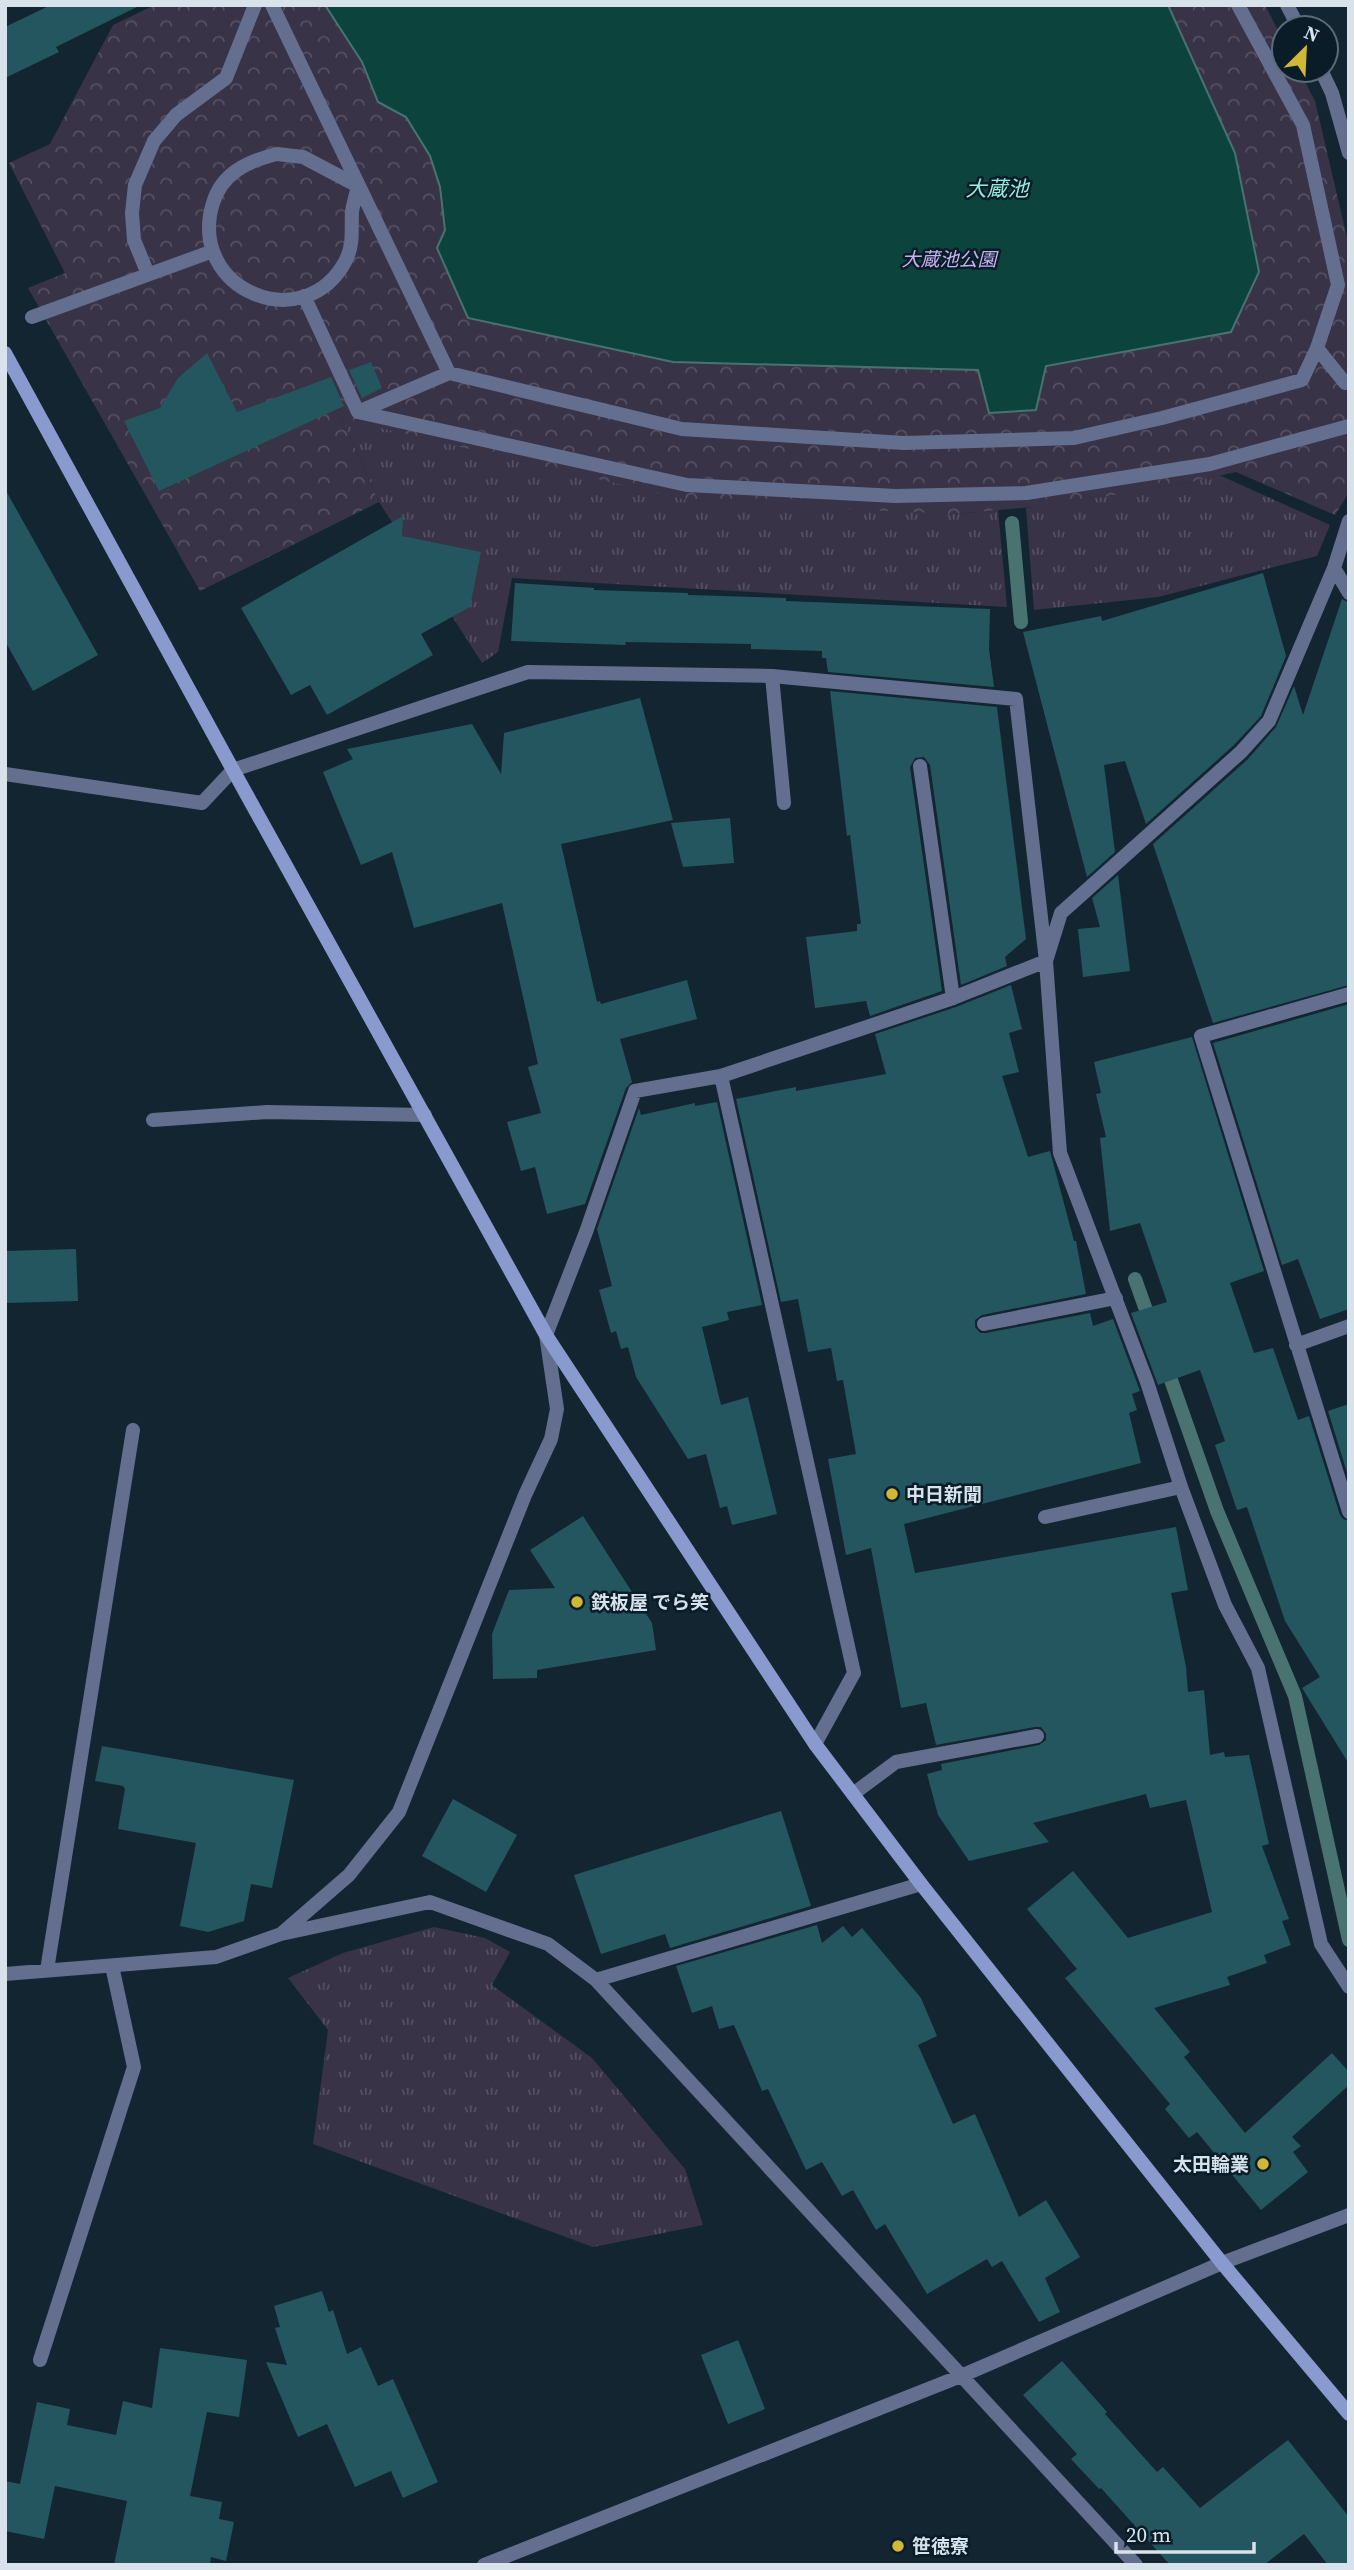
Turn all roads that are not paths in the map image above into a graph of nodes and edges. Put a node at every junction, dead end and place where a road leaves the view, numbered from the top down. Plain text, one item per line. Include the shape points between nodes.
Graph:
1 (255, 5) edge
2 (272, 5) edge
3 (1238, 5) edge
4 (1328, 84) edge
5 (1349, 153) edge
6 (358, 186) junction
7 (213, 251) junction
8 (148, 274) junction
9 (304, 296) junction
10 (32, 317) dead end
11 (1317, 348) junction
12 (5, 353) edge
13 (449, 373) junction
14 (1345, 383) dead end
15 (358, 412) junction
16 (1349, 426) edge
17 (1349, 521) edge
18 (1334, 568) junction
19 (1349, 593) edge
20 (772, 676) junction
21 (920, 766) dead end
22 (233, 770) junction
23 (5, 774) edge
24 (784, 803) dead end
25 (1046, 961) junction
26 (1349, 994) edge
27 (953, 998) junction
28 (721, 1076) junction
29 (425, 1115) junction
30 (153, 1120) dead end
31 (1116, 1298) junction
32 (984, 1324) dead end
33 (1349, 1326) edge
34 (546, 1335) junction
35 (1296, 1345) junction
36 (133, 1430) dead end
37 (1181, 1487) junction
38 (1349, 1513) edge
39 (1045, 1517) dead end
40 (1037, 1735) dead end
41 (815, 1744) junction
42 (853, 1794) junction
43 (921, 1884) junction
44 (281, 1934) junction
45 (112, 1966) junction
46 (47, 1970) junction
47 (5, 1974) edge
48 (596, 1980) junction
49 (1349, 1987) edge
50 (1349, 2215) edge
51 (1222, 2263) junction
52 (40, 2360) dead end
53 (961, 2376) junction
54 (1349, 2414) edge
55 (484, 2565) edge
56 (1136, 2565) edge

1 - 8 street via 226,78 176,115 154,141 135,185 134,240
2 - 6 street
3 - 11 street via 1303,125 1338,285
4 - 5 street
6 - 7 street via 303,157 277,154 252,160 231,173 216,194 208,218
6 - 9 street via 347,258 334,278
6 - 13 street
7 - 8 street
7 - 9 street via 230,280 250,293 272,300
8 - 10 street
9 - 15 street
11 - 13 street via 1302,380 1074,438 983,441 904,443 682,429
11 - 14 street
12 - 22 street
13 - 15 street
15 - 16 street via 687,485 896,496 1026,494 1210,464
17 - 18 street
18 - 19 street
18 - 25 street via 1269,721 1241,752 1061,913
20 - 22 street via 527,673
20 - 24 street
20 - 25 street via 1016,699
21 - 27 street
22 - 23 street via 202,803
22 - 29 street
25 - 27 street
25 - 31 street via 1060,1153
26 - 35 street via 1201,1036
27 - 28 street
28 - 34 street via 635,1091
28 - 41 street via 854,1673
29 - 30 street via 267,1112
29 - 34 street
31 - 32 street
31 - 37 street
33 - 35 street
34 - 41 street
34 - 44 street via 557,1409 551,1439 399,1812 349,1875
35 - 38 street
36 - 46 street
37 - 39 street
37 - 49 street via 1225,1605 1258,1668 1321,1944
40 - 42 street via 896,1762
41 - 42 street
42 - 43 street
43 - 48 street
43 - 51 street
44 - 45 street via 216,1957
44 - 48 street via 430,1902 548,1944
45 - 46 street
45 - 52 street via 134,2067
46 - 47 street
48 - 53 street
50 - 51 street
51 - 53 street
51 - 54 street
53 - 55 street
53 - 56 street

